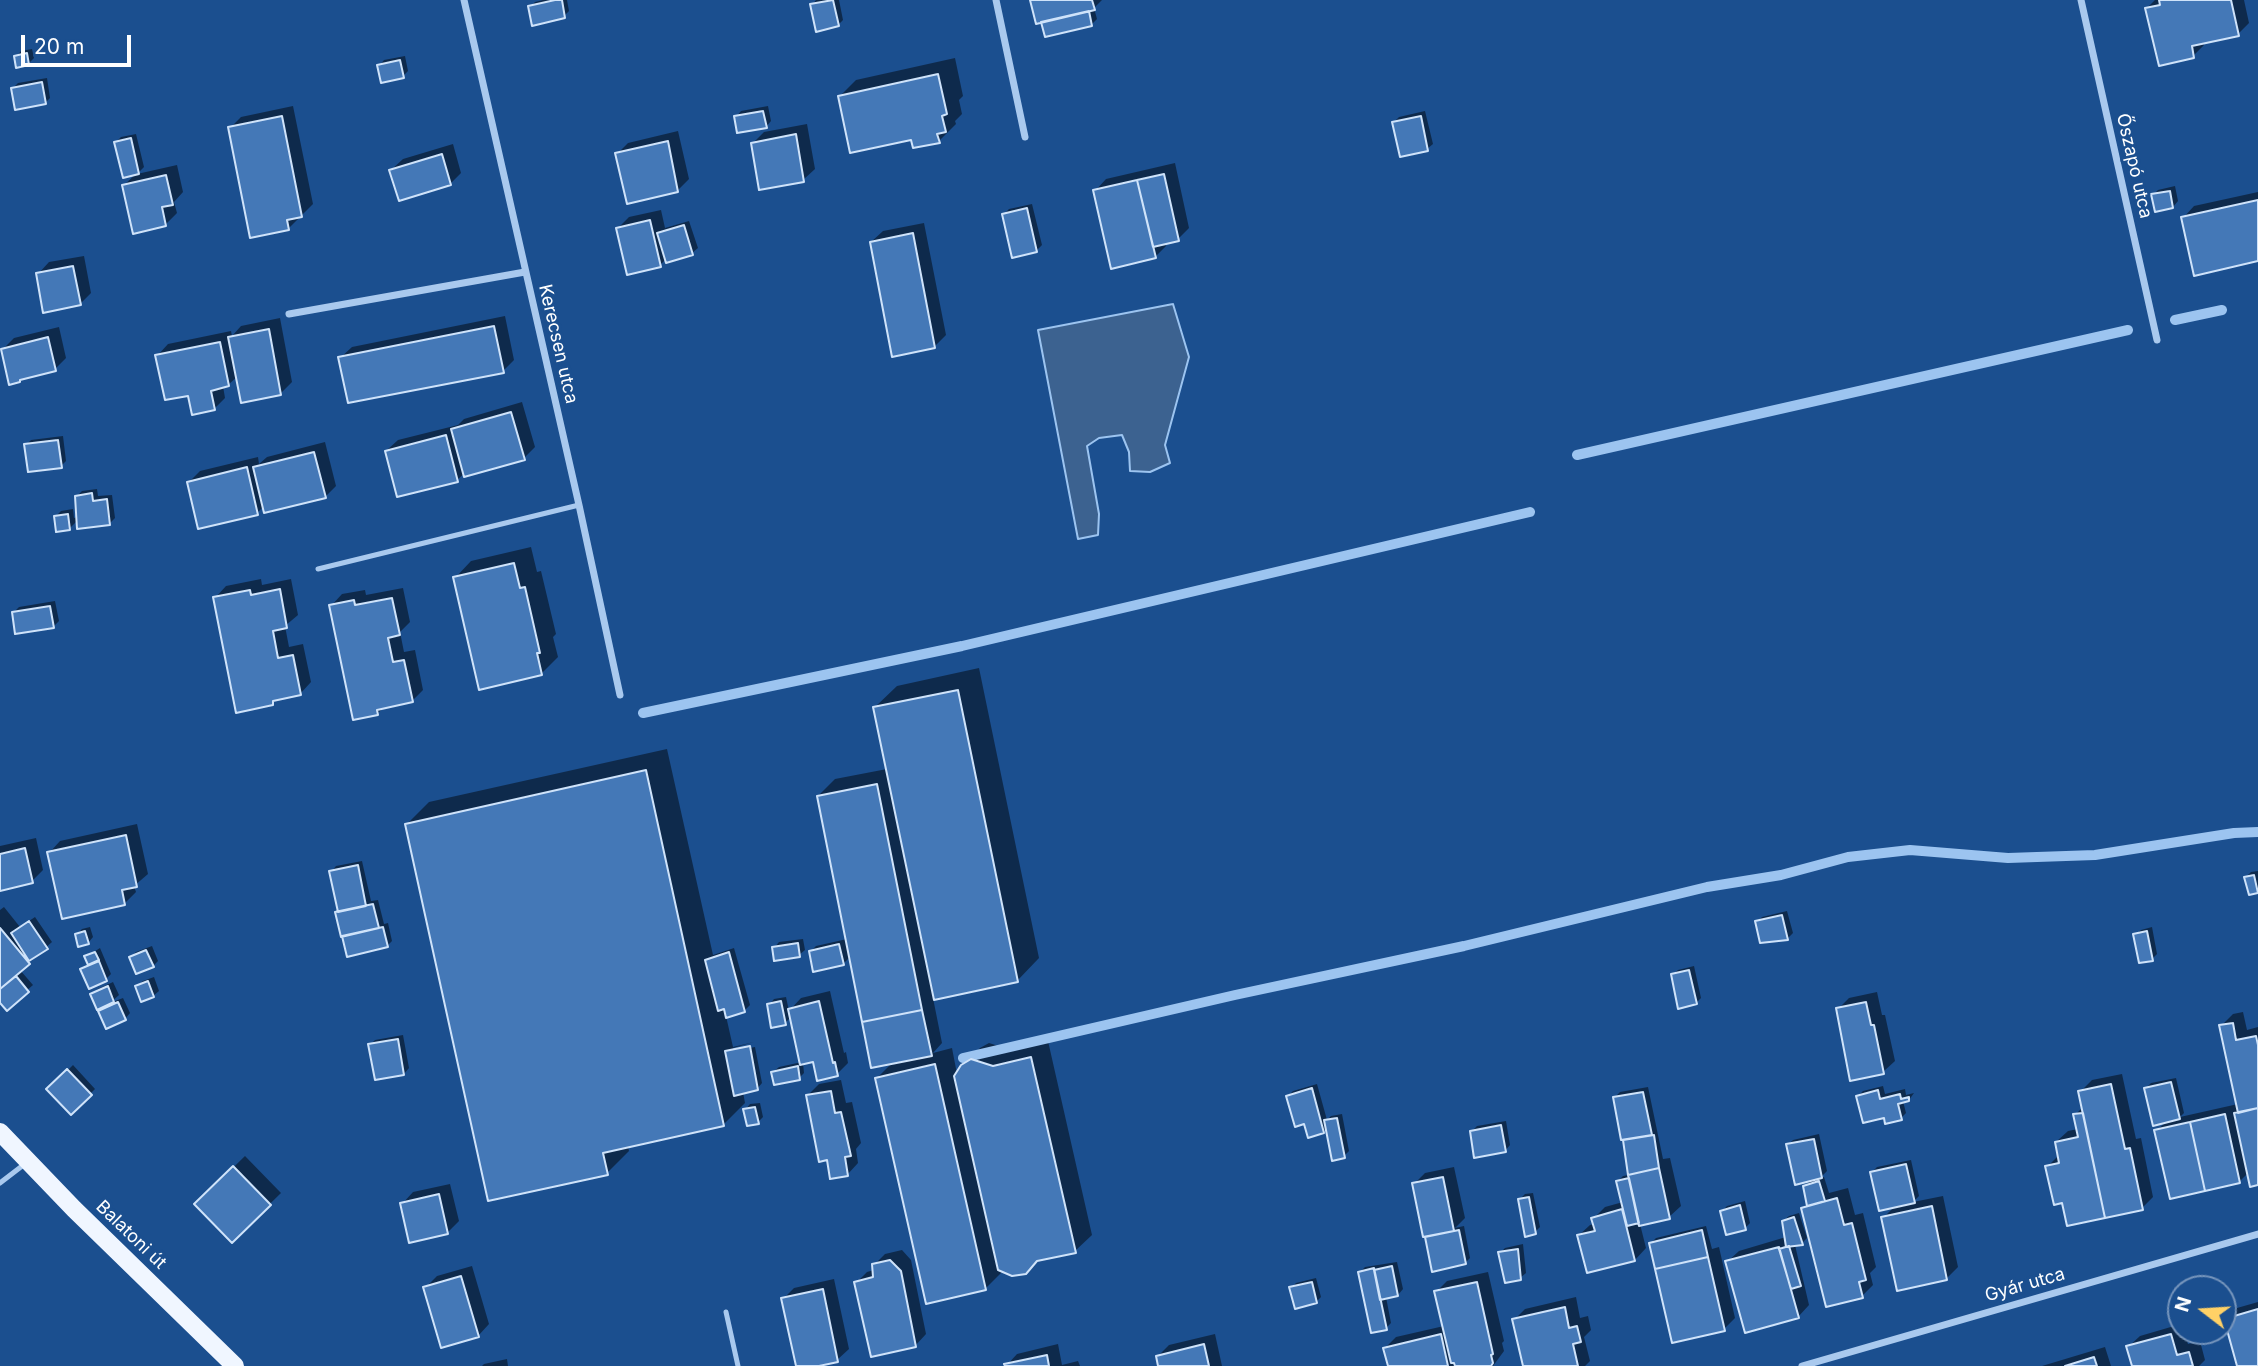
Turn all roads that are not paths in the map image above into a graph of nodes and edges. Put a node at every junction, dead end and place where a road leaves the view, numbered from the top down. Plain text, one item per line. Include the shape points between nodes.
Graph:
1 (464, 0) edge
2 (996, 0) edge
3 (2081, 0) edge
4 (1025, 136) dead end
5 (525, 272) junction
6 (289, 314) dead end
7 (2157, 340) dead end
8 (579, 505) junction
9 (318, 569) dead end
10 (620, 695) dead end
11 (0, 1132) edge
12 (28, 1161) junction
13 (0, 1182) edge
14 (2258, 1234) edge
15 (726, 1312) dead end
16 (236, 1366) edge
17 (738, 1366) edge
18 (1802, 1366) edge

1 - 5 street, Kerecsen utca
2 - 4 street
3 - 7 street, Őszapó utca
5 - 6 street
5 - 8 street, Kerecsen utca
8 - 9 lane
8 - 10 street, Kerecsen utca
11 - 12 main road, Balatoni út
12 - 13 lane
12 - 16 main road, Balatoni út
14 - 18 street, Gyár utca
15 - 17 lane

